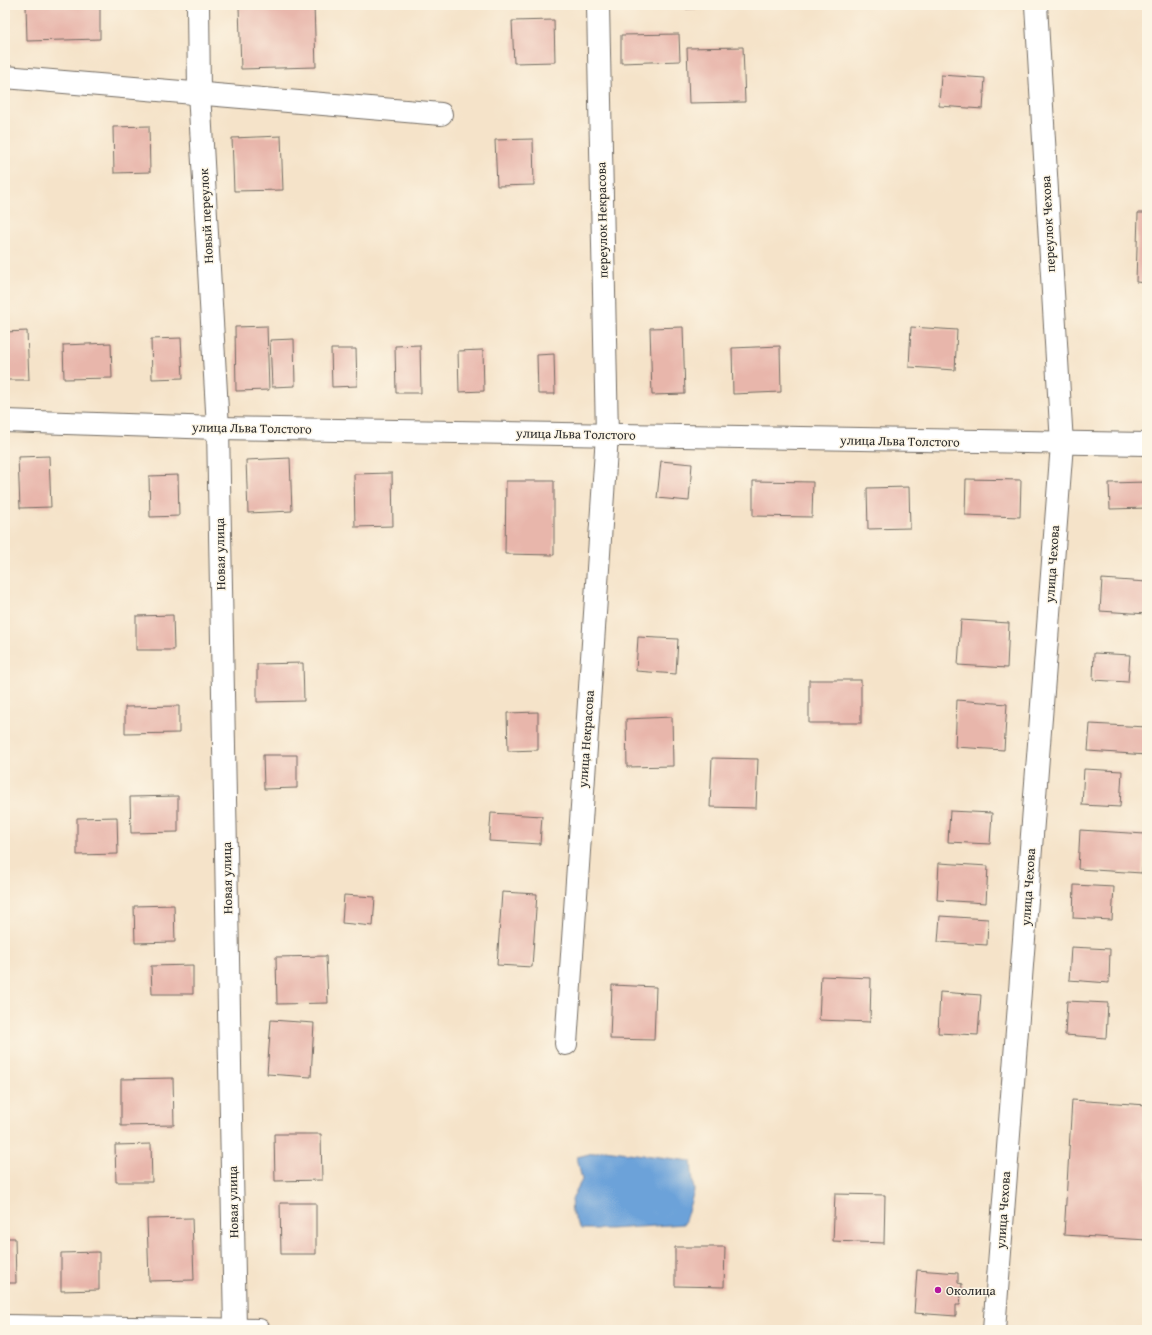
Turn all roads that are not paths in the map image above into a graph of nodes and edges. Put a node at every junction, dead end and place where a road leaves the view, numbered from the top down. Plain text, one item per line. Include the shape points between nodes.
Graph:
1 (198, 5) edge
2 (598, 5) edge
3 (1036, 5) edge
4 (5, 77) edge
5 (199, 92) junction
6 (441, 114) dead end
7 (5, 421) edge
8 (218, 428) junction
9 (607, 435) junction
10 (1062, 444) junction
11 (1147, 444) edge
12 (566, 1044) dead end
13 (5, 1326) edge
14 (235, 1329) junction
15 (259, 1330) edge
16 (994, 1330) edge

1 - 5 street, Новый переулок
2 - 9 street, переулок Некрасова
3 - 10 street, переулок Чехова
4 - 5 street
5 - 6 street
5 - 8 street, Новый переулок
7 - 8 street, улица Льва Толстого
8 - 9 street, улица Льва Толстого
8 - 14 street, Новая улица
9 - 10 street, улица Льва Толстого
9 - 12 street, улица Некрасова
10 - 11 street, улица Льва Толстого
10 - 16 street, улица Чехова
13 - 14 street
14 - 15 street

